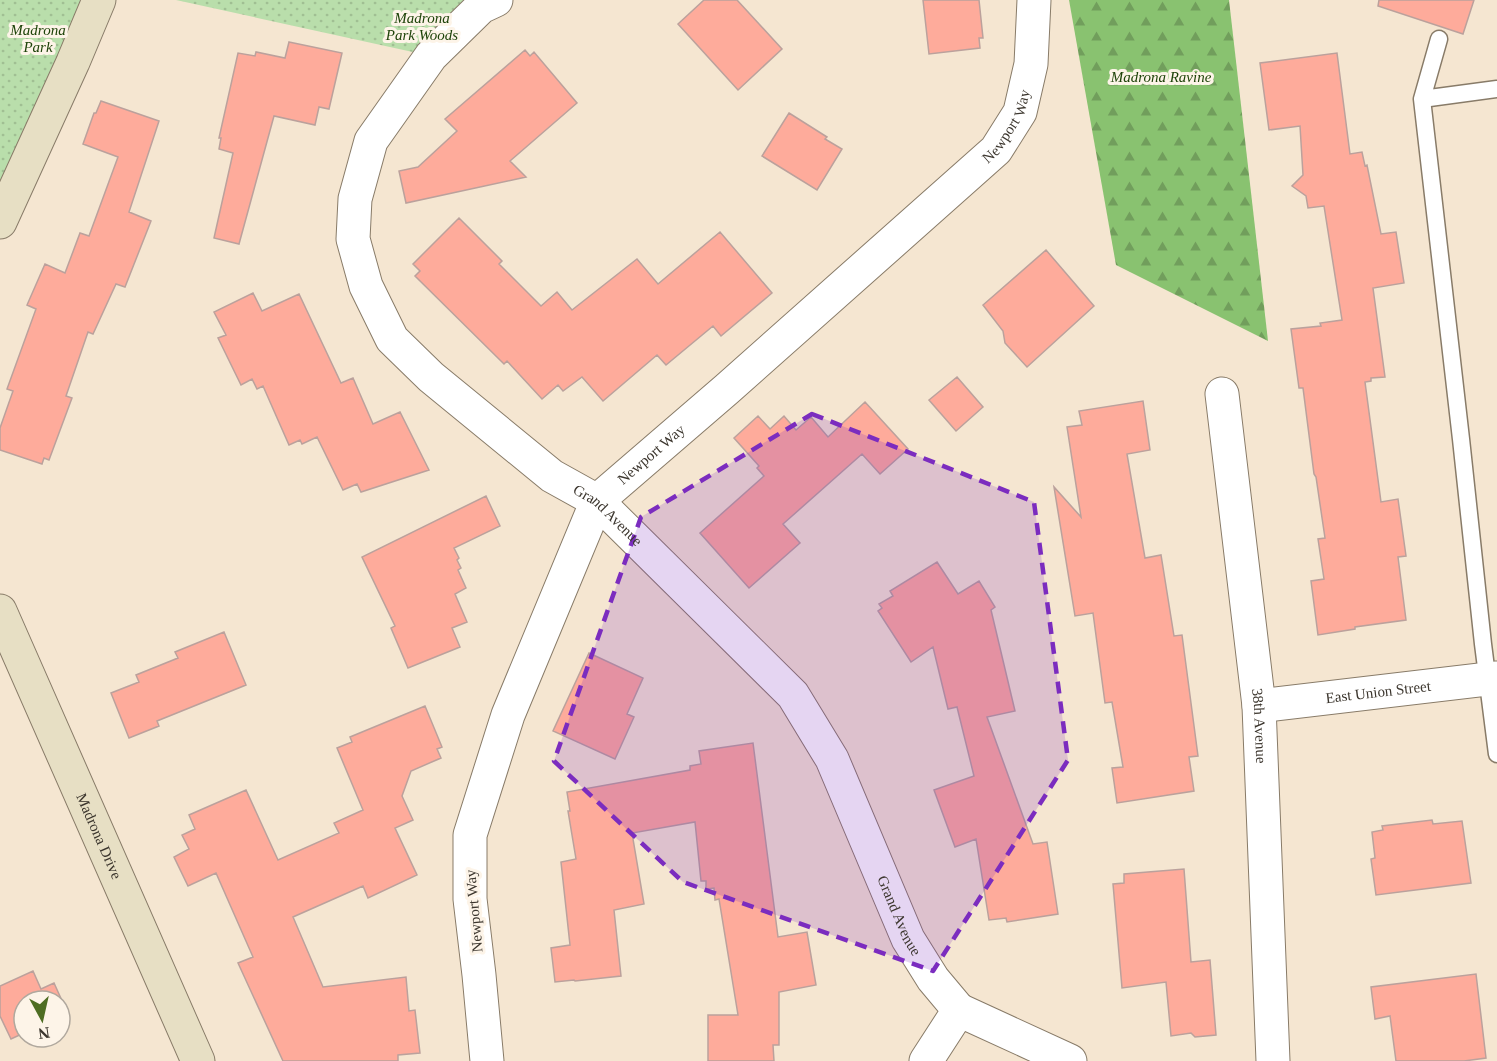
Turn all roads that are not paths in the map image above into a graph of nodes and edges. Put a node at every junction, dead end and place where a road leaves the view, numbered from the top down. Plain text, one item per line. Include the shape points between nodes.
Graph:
1 (99, 0) edge
2 (495, 0) edge
3 (1034, 0) edge
4 (1439, 39) dead end
5 (1497, 89) edge
6 (1422, 99) junction
7 (0, 222) edge
8 (1222, 394) dead end
9 (597, 501) junction
10 (0, 610) edge
11 (1492, 678) edge
12 (1259, 706) junction
13 (1497, 754) edge
14 (959, 1010) junction
15 (198, 1061) edge
16 (487, 1061) edge
17 (926, 1061) edge
18 (1070, 1061) edge
19 (1273, 1061) edge

1 - 7 street
2 - 9 street, Grand Avenue via 481,7 431,56 371,141 355,199 353,239 366,286 392,339 431,377 552,476
3 - 9 street, Newport Way via 1031,64 1020,112 996,150
4 - 6 lane
5 - 6 lane
6 - 11 lane
8 - 12 street, 38th Avenue
9 - 14 street, Grand Avenue via 793,695 832,759 908,939 933,980
9 - 16 street, Newport Way via 508,715 470,835 470,899
10 - 15 street, Madrona Drive
11 - 12 street, East Union Street
11 - 13 lane
12 - 19 street, 38th Avenue
14 - 17 street
14 - 18 street

